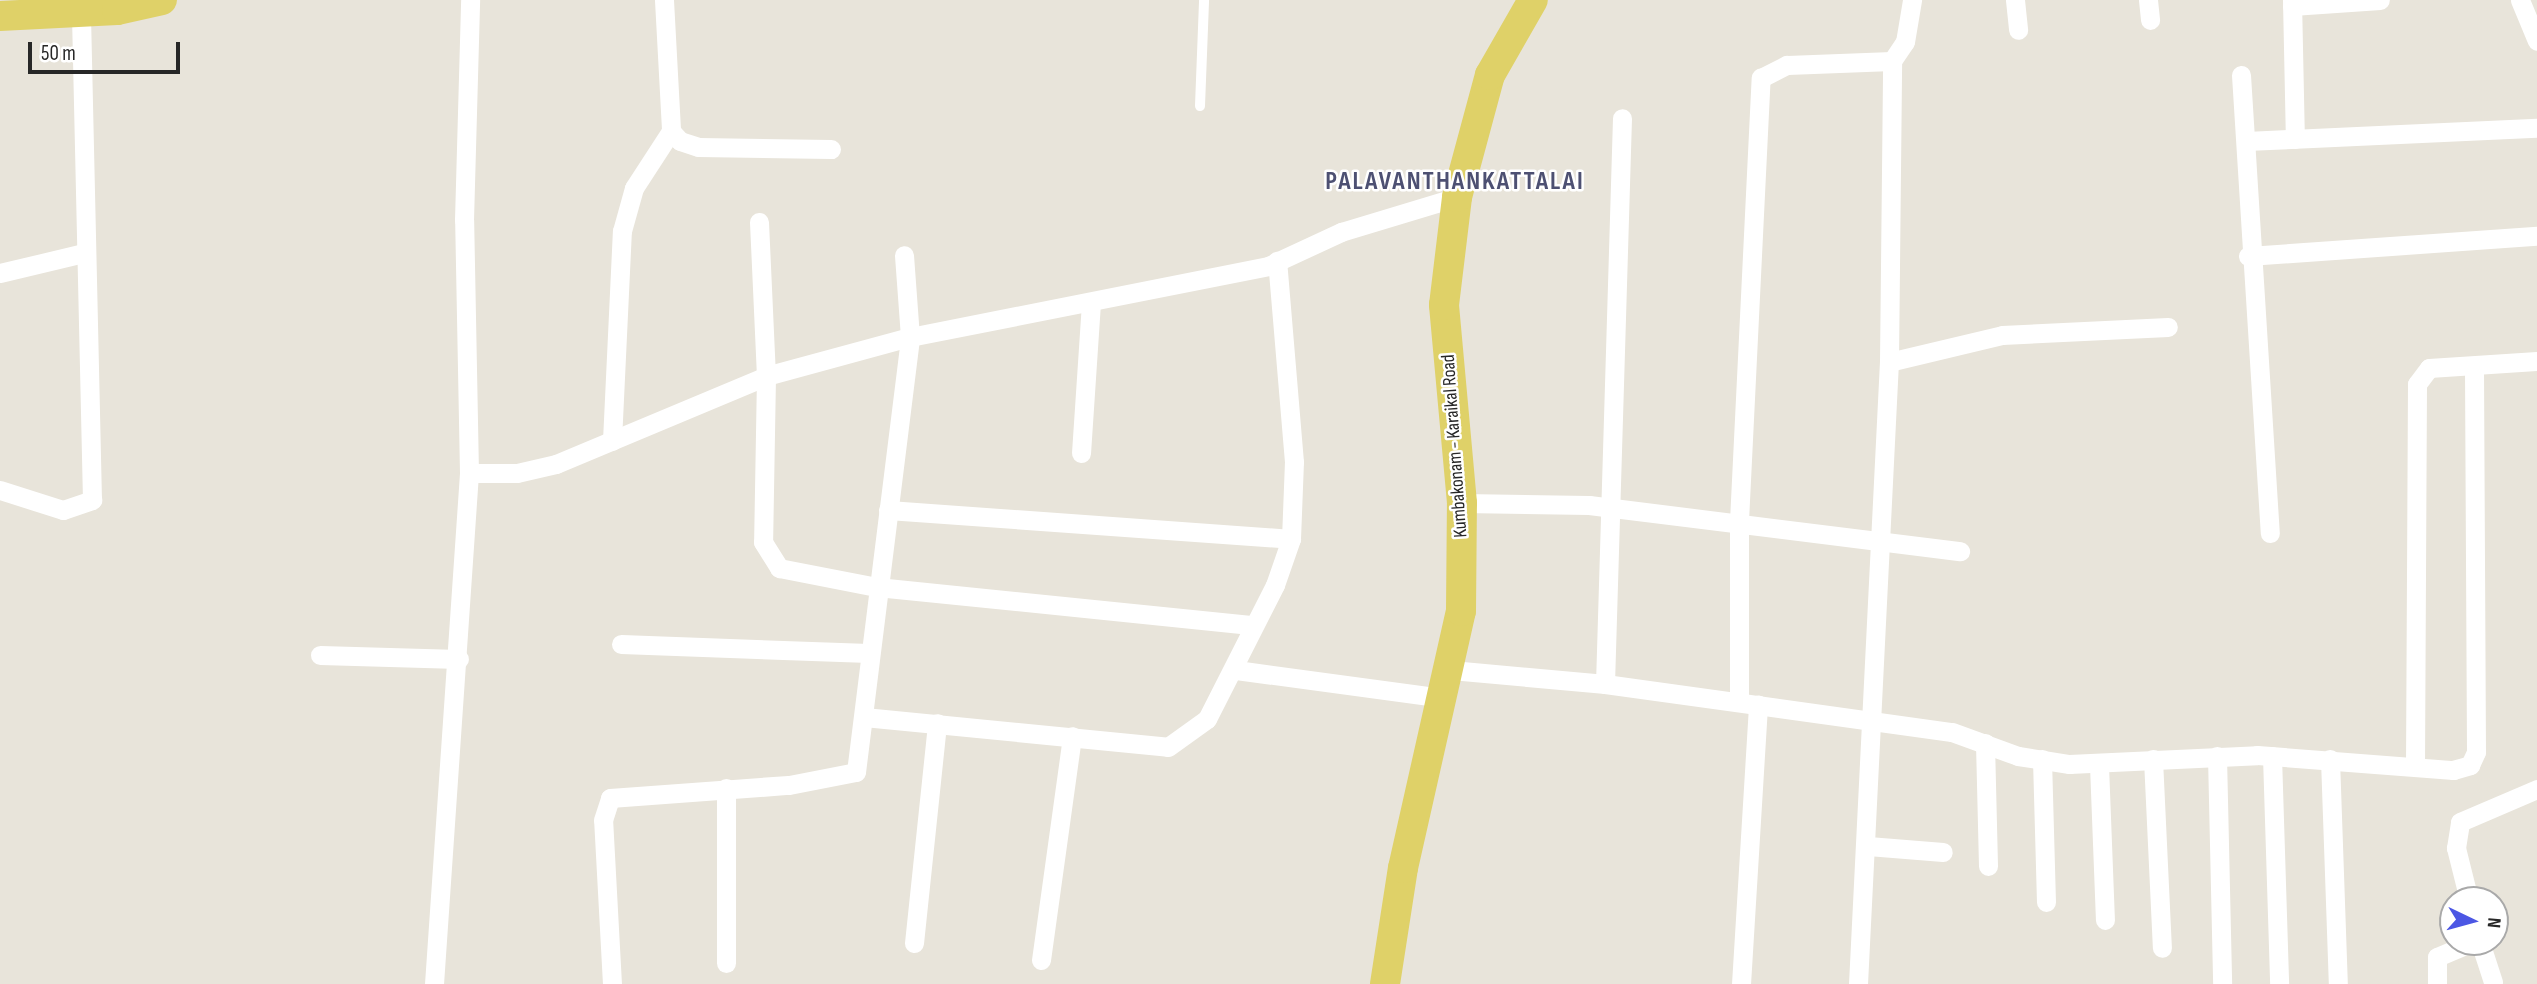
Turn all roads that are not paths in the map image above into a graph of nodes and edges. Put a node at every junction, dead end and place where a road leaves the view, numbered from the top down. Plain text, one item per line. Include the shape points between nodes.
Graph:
1 (162, 0) edge
2 (470, 0) edge
3 (664, 0) edge
4 (1205, 0) edge
5 (1533, 0) edge
6 (1912, 0) edge
7 (2015, 0) edge
8 (2380, 0) edge
9 (2520, 0) edge
10 (2292, 3) edge
11 (81, 13) junction
12 (0, 16) edge
13 (2018, 30) dead end
14 (2537, 41) edge
15 (1892, 61) junction
16 (2241, 75) dead end
17 (1200, 106) dead end
18 (1622, 118) dead end
19 (2537, 128) edge
20 (671, 131) junction
21 (2295, 139) junction
22 (2246, 141) junction
23 (831, 149) dead end
24 (1457, 197) junction
25 (759, 222) dead end
26 (2537, 236) edge
27 (84, 253) junction
28 (904, 255) dead end
29 (2248, 256) junction
30 (1277, 261) junction
31 (0, 273) edge
32 (1091, 304) junction
33 (2168, 327) dead end
34 (909, 337) junction
35 (1889, 362) junction
36 (2536, 364) edge
37 (2474, 366) junction
38 (766, 376) junction
39 (612, 441) junction
40 (1081, 453) dead end
41 (469, 472) junction
42 (0, 491) edge
43 (1462, 503) junction
44 (1614, 508) junction
45 (888, 510) junction
46 (1739, 522) junction
47 (2270, 533) dead end
48 (1291, 539) junction
49 (1880, 543) junction
50 (1960, 551) dead end
51 (877, 587) junction
52 (1253, 625) junction
53 (621, 644) dead end
54 (869, 653) junction
55 (320, 655) dead end
56 (459, 659) junction
57 (1236, 670) junction
58 (1448, 684) junction
59 (1605, 684) junction
60 (1748, 704) junction
61 (864, 717) junction
62 (1873, 721) junction
63 (937, 723) junction
64 (1072, 736) junction
65 (1985, 743) junction
66 (2217, 756) junction
67 (2272, 756) junction
68 (2042, 759) junction
69 (2153, 759) junction
70 (2330, 759) junction
71 (2099, 765) junction
72 (2415, 766) junction
73 (726, 788) junction
74 (2537, 789) edge
75 (1868, 846) junction
76 (1943, 852) dead end
77 (1988, 866) dead end
78 (2466, 886) edge
79 (2046, 902) dead end
80 (2105, 920) dead end
81 (914, 943) dead end
82 (2162, 948) dead end
83 (2439, 956) edge
84 (2485, 956) edge
85 (1041, 960) dead end
86 (726, 963) dead end
87 (2493, 982) edge
88 (434, 984) edge
89 (612, 984) edge
90 (1385, 984) edge
91 (1741, 984) edge
92 (1858, 984) edge
93 (2222, 984) edge
94 (2279, 984) edge
95 (2338, 984) edge
96 (2437, 984) edge

1 - 11 main road
2 - 41 street via 464,220
3 - 20 street
4 - 17 lane
5 - 24 main road, Kumbakonam - Karaikal Road via 1490,75
6 - 15 street via 1905,42
7 - 13 street
8 - 10 street
9 - 14 street
10 - 21 street
11 - 12 main road
11 - 27 street
15 - 35 street
15 - 46 street via 1787,65 1761,78
16 - 22 street
18 - 44 street
19 - 21 street
20 - 23 street via 698,147
20 - 39 street via 634,188 622,231
21 - 22 street
22 - 29 street
24 - 30 street via 1341,232
24 - 43 main road, Kumbakonam - Karaikal Road via 1444,305
25 - 38 street
26 - 29 street
27 - 31 street
27 - 42 street via 92,500 62,510
28 - 34 street
29 - 47 street
30 - 32 street
30 - 48 street via 1294,462
32 - 34 street
32 - 40 street
33 - 35 street via 2002,335
34 - 38 street
34 - 45 street
35 - 49 street
36 - 37 street
37 - 72 street via 2429,368 2417,384
37 - 72 street via 2476,752 2470,765 2453,770
38 - 39 street
38 - 51 street via 767,558 779,568
39 - 41 street via 517,473
41 - 56 street
43 - 44 street
43 - 58 main road, Kumbakonam - Karaikal Road via 1461,611
44 - 46 street
44 - 59 street
45 - 48 street
45 - 51 street
46 - 49 street
46 - 60 street
48 - 52 street
49 - 50 street
49 - 62 street
51 - 52 street
51 - 54 street
52 - 57 street
53 - 54 street
54 - 61 street
55 - 56 street
56 - 88 street
57 - 58 street
57 - 64 street via 1207,719 1168,747
58 - 59 street
58 - 90 main road, Kumbakonam - Karaikal Road via 1403,868
59 - 60 street
60 - 62 street
60 - 91 street
61 - 63 street
61 - 73 street via 856,772 848,778
62 - 65 street
62 - 75 street
63 - 64 street
63 - 81 street
64 - 85 street
65 - 68 street
65 - 77 street
66 - 67 street
66 - 69 street
66 - 93 street
67 - 70 street
67 - 94 street
68 - 71 street
68 - 79 street
69 - 71 street
69 - 82 street
70 - 72 street
70 - 95 street
71 - 80 street
73 - 86 street
73 - 89 street via 621,795 605,806
74 - 78 street via 2460,822 2456,848
75 - 76 street
75 - 92 street
83 - 96 street
84 - 87 street

